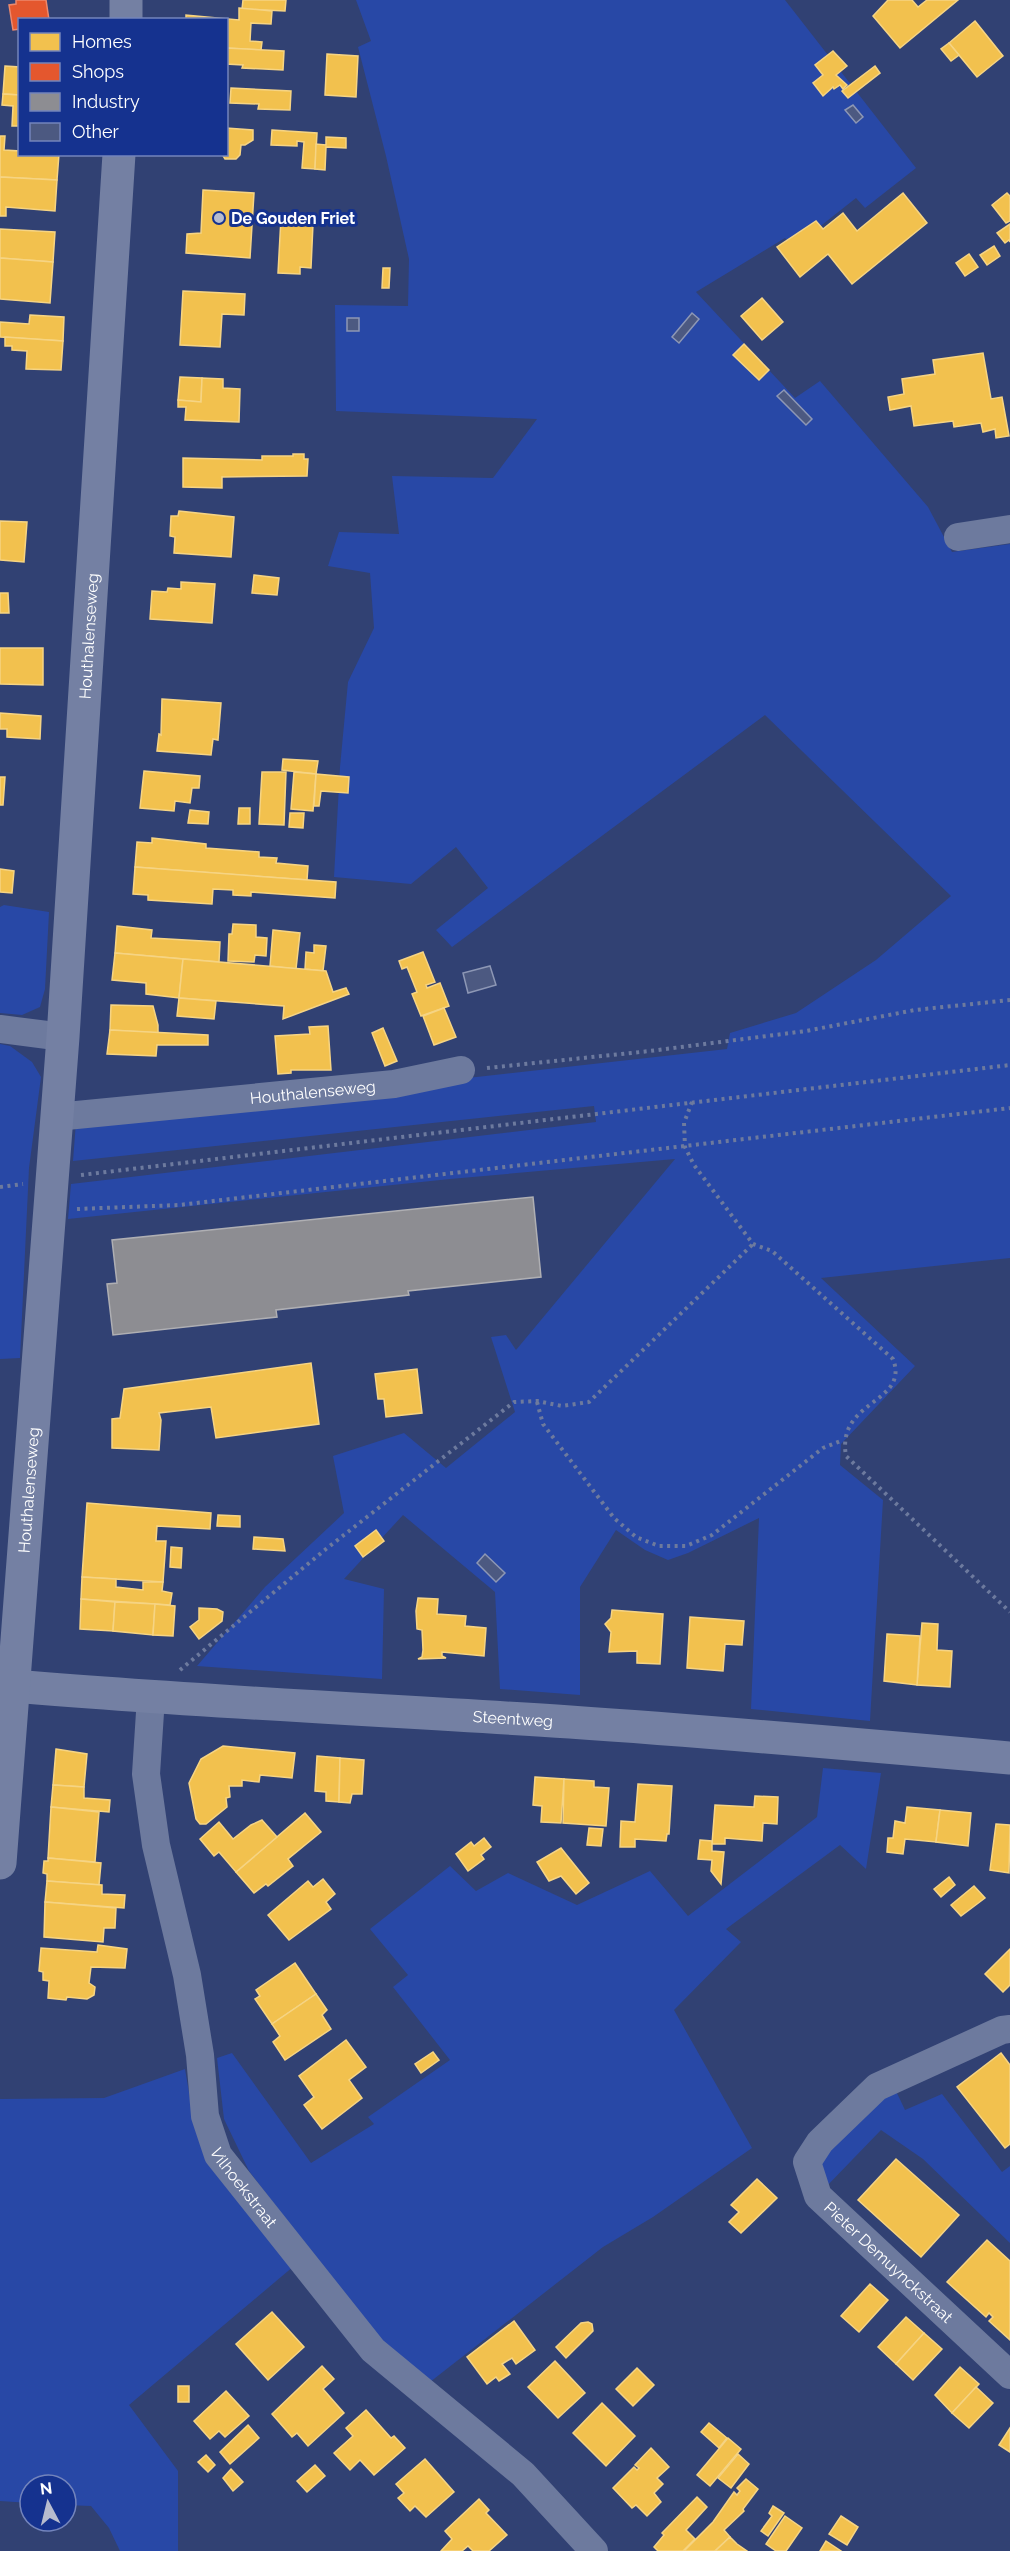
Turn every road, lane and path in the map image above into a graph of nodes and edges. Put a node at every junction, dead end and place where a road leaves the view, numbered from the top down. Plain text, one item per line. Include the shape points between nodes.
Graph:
1 (126, 0) edge
2 (126, 18) edge
3 (119, 156) edge
4 (1010, 529) edge
5 (958, 537) dead end
6 (1010, 1000) edge
7 (0, 1029) edge
8 (63, 1037) junction
9 (1010, 1065) edge
10 (461, 1070) joint
11 (692, 1102) junction
12 (1010, 1108) edge
13 (56, 1117) junction
14 (685, 1147) junction
15 (51, 1194) junction
16 (753, 1244) junction
17 (537, 1401) junction
18 (843, 1440) junction
19 (1010, 1612) edge
20 (14, 1686) junction
21 (161, 1697) junction
22 (1010, 1758) edge
23 (2, 1803) edge
24 (0, 1863) edge
25 (1010, 2029) edge
26 (1010, 2375) edge
27 (594, 2551) edge

1 - 2 street
3 - 8 street, Houthalenseweg
4 - 5 street
6 - 10 path via 915,1010 806,1031
7 - 8 street
8 - 13 street, Houthalenseweg
9 - 11 path
10 - 13 street, Houthalenseweg via 394,1084
11 - 14 path via 684,1123
11 - 15 path
12 - 14 path
13 - 15 street, Houthalenseweg
14 - 15 path via 179,1205
14 - 16 path
15 - 20 street, Houthalenseweg
16 - 17 path via 589,1402 562,1406
16 - 18 path via 772,1251 893,1359 897,1370 893,1385 850,1422
17 - 18 path via 543,1424 615,1518 636,1537 659,1546 686,1546 712,1535 823,1448
17 - 21 path via 514,1402 326,1549 180,1671
18 - 19 path via 846,1456
20 - 21 street, Steentweg
20 - 23 street, Houthalenseweg
21 - 22 street, Steentweg via 572,1723
21 - 27 street, Vilhoekstraat via 146,1774 156,1845 189,1986 205,2115 218,2155 373,2350 523,2474
23 - 24 street, Houthalenseweg
25 - 26 street, Pieter Demuynckstraat via 877,2087 820,2142 807,2162 818,2196

